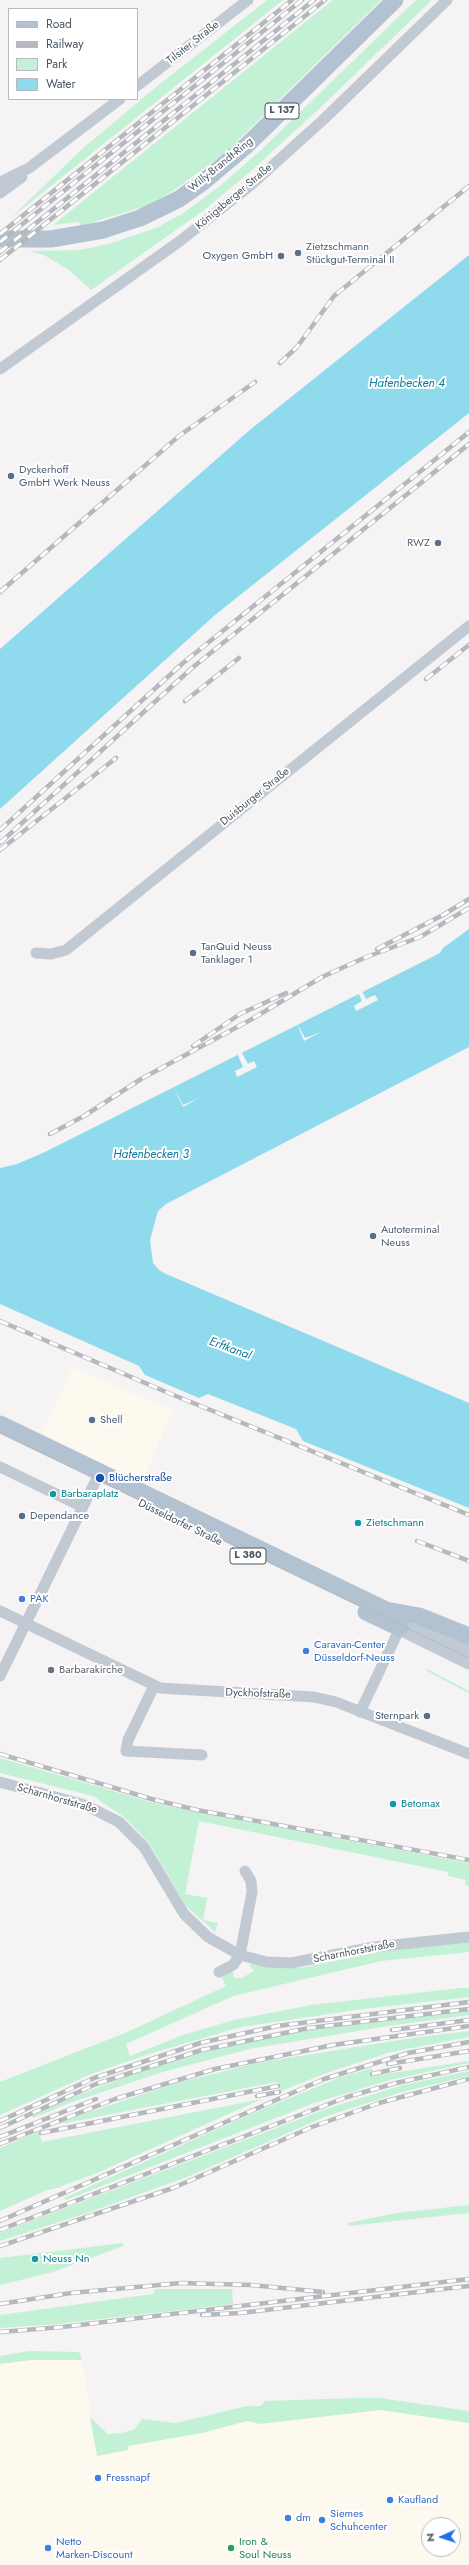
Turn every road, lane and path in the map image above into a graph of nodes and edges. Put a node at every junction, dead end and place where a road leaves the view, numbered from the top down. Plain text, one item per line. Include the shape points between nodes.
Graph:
1 (248, 0) edge
2 (395, 0) edge
3 (447, 0) edge
4 (138, 85) edge
5 (119, 100) edge
6 (30, 168) junction
7 (0, 182) edge
8 (0, 193) edge
9 (0, 239) edge
10 (0, 369) edge
11 (469, 626) edge
12 (36, 952) dead end
13 (0, 1424) edge
14 (0, 1437) edge
15 (0, 1467) edge
16 (98, 1477) junction
17 (83, 1507) junction
18 (386, 1610) junction
19 (0, 1612) edge
20 (26, 1624) junction
21 (400, 1628) junction
22 (469, 1636) edge
23 (469, 1650) edge
24 (469, 1662) edge
25 (0, 1676) edge
26 (154, 1686) junction
27 (360, 1712) junction
28 (469, 1754) edge
29 (202, 1755) dead end
30 (0, 1782) edge
31 (245, 1871) dead end
32 (469, 1937) edge
33 (240, 1955) junction
34 (219, 1972) dead end

1 - 4 street, Tilsiter Straße
2 - 9 main road, Willy-Brandt-Ring / L 137 via 246,146 203,182 179,198 140,218 103,230 51,239
3 - 10 street, Königsberger Straße via 324,119 251,185 180,241
5 - 6 street
6 - 7 street
6 - 8 street
11 - 12 street, Duisburger Straße via 66,950 51,954
13 - 16 main road, Düsseldorfer Straße / L 380
14 - 16 main road, Düsseldorfer Straße / L 380
15 - 17 street
16 - 17 street
16 - 18 main road, Düsseldorfer Straße / L 380
16 - 21 main road, Düsseldorfer Straße / L 380
17 - 20 street
18 - 22 main road via 431,1620
18 - 23 main road, Düsseldorfer Straße / L 380
19 - 20 street, Dyckhofstraße
20 - 25 street
20 - 26 street, Dyckhofstraße
21 - 24 main road, Düsseldorfer Straße / L 380
21 - 27 street
26 - 27 street, Dyckhofstraße via 183,1691 301,1696 336,1702
26 - 29 street via 128,1740 126,1751
27 - 28 street, Dyckhofstraße
30 - 33 street, Scharnhorststraße via 85,1805 119,1822 144,1847 184,1914 208,1937
31 - 33 street via 251,1882 252,1892
32 - 33 street, Scharnhorststraße via 374,1947 291,1963 267,1962
33 - 34 street via 233,1964

